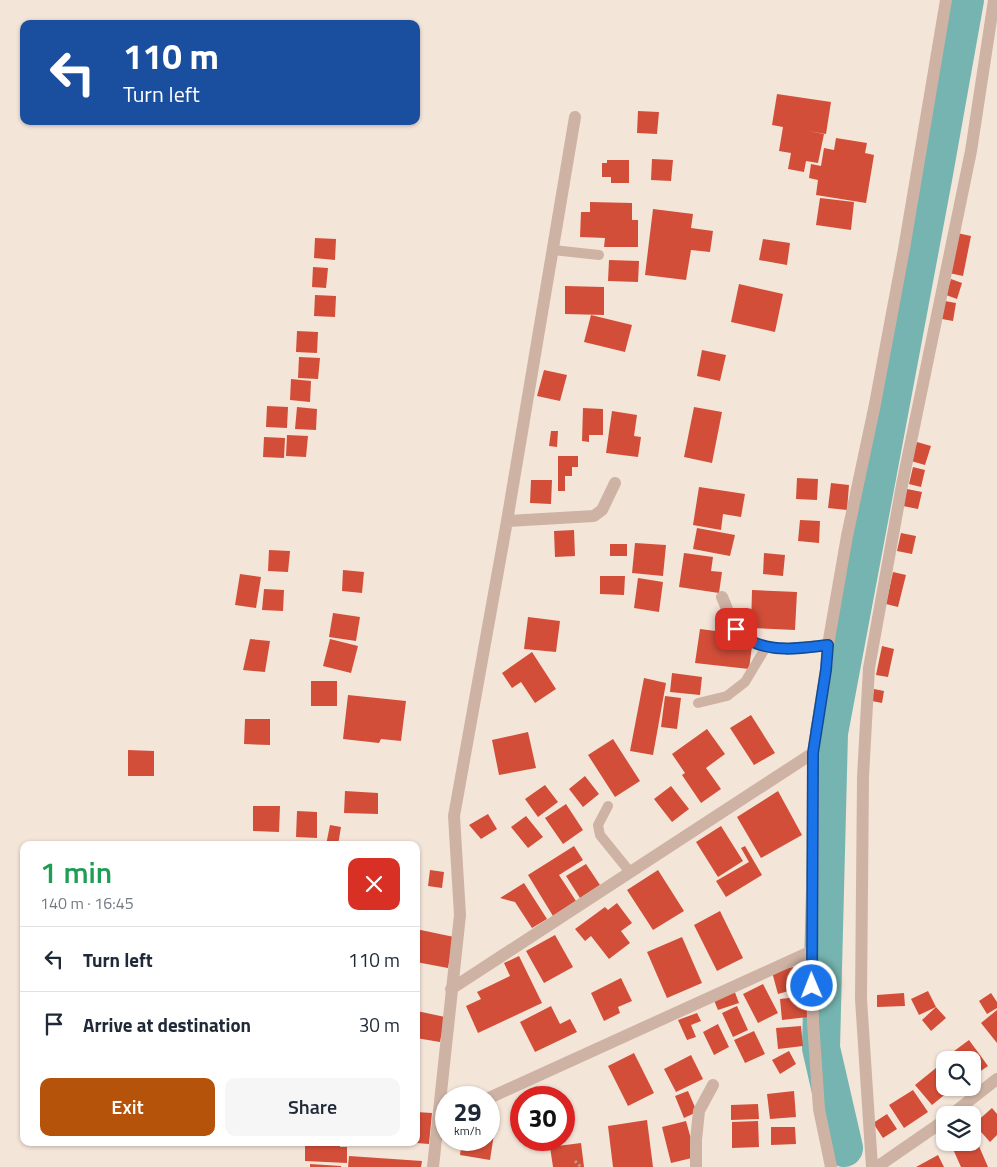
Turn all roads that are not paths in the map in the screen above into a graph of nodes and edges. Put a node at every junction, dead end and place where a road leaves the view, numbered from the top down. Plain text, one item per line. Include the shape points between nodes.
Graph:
1 (946, 0) edge
2 (994, 0) edge
3 (575, 117) dead end
4 (553, 250) junction
5 (599, 255) dead end
6 (615, 483) dead end
7 (507, 521) junction
8 (722, 597) dead end
9 (828, 645) junction
10 (766, 647) junction
11 (698, 703) dead end
12 (813, 753) junction
13 (608, 806) dead end
14 (630, 872) junction
15 (812, 951) junction
16 (451, 989) junction
17 (997, 1079) edge
18 (713, 1085) dead end
19 (444, 1086) edge
20 (500, 1093) edge
21 (962, 1106) edge
22 (936, 1127) edge
23 (437, 1151) edge
24 (885, 1165) edge
25 (434, 1167) edge
26 (696, 1167) edge
27 (830, 1167) edge
28 (872, 1167) edge

1 - 9 street via 900,268
2 - 28 street via 971,151 902,485 869,668 863,777 861,999
3 - 4 street
4 - 5 lane
4 - 7 street
6 - 7 street via 602,510 594,516
7 - 16 street via 454,816 460,914
8 - 10 street via 736,629 750,641
9 - 10 street
9 - 12 street
10 - 11 lane via 745,682 727,696
12 - 14 street
12 - 15 street
13 - 14 lane via 598,825 600,835
14 - 16 street
15 - 20 street
15 - 27 street via 819,1109
16 - 19 street
17 - 21 street
18 - 26 street via 699,1111
22 - 24 street
23 - 25 street

